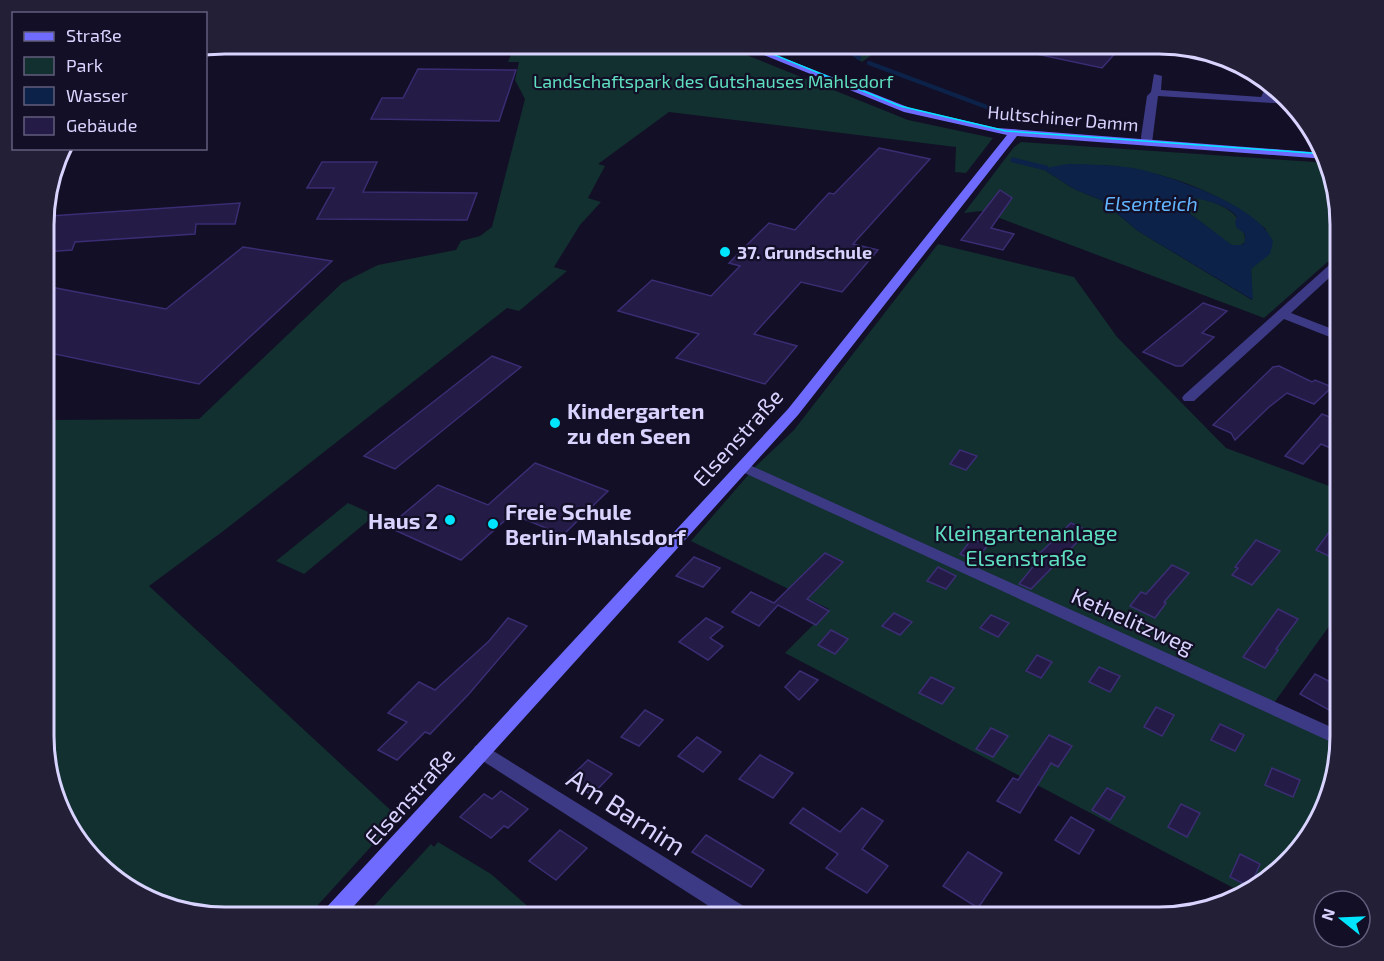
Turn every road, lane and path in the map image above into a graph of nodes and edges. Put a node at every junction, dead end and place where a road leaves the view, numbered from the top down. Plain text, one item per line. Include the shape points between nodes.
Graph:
1 (766, 54) edge
2 (1157, 76) dead end
3 (1156, 93) junction
4 (1267, 93) edge
5 (1265, 101) junction
6 (1277, 102) edge
7 (1014, 133) junction
8 (1148, 143) junction
9 (1315, 155) edge
10 (1330, 271) edge
11 (1283, 314) junction
12 (1330, 333) edge
13 (1190, 398) dead end
14 (743, 467) junction
15 (1330, 734) edge
16 (482, 751) junction
17 (340, 907) edge
18 (727, 907) edge

1 - 7 street, Hultschiner Damm via 907,110
2 - 3 street
3 - 5 street
3 - 8 street via 1152,96
4 - 5 street
5 - 6 street
7 - 8 street, Hultschiner Damm
7 - 14 street, Elsenstraße via 793,412
8 - 9 street, Hultschiner Damm
10 - 11 street
11 - 12 street
11 - 13 street
14 - 15 street, Kethelitzweg
14 - 16 street, Elsenstraße
16 - 17 street, Elsenstraße
16 - 18 street, Am Barnim

